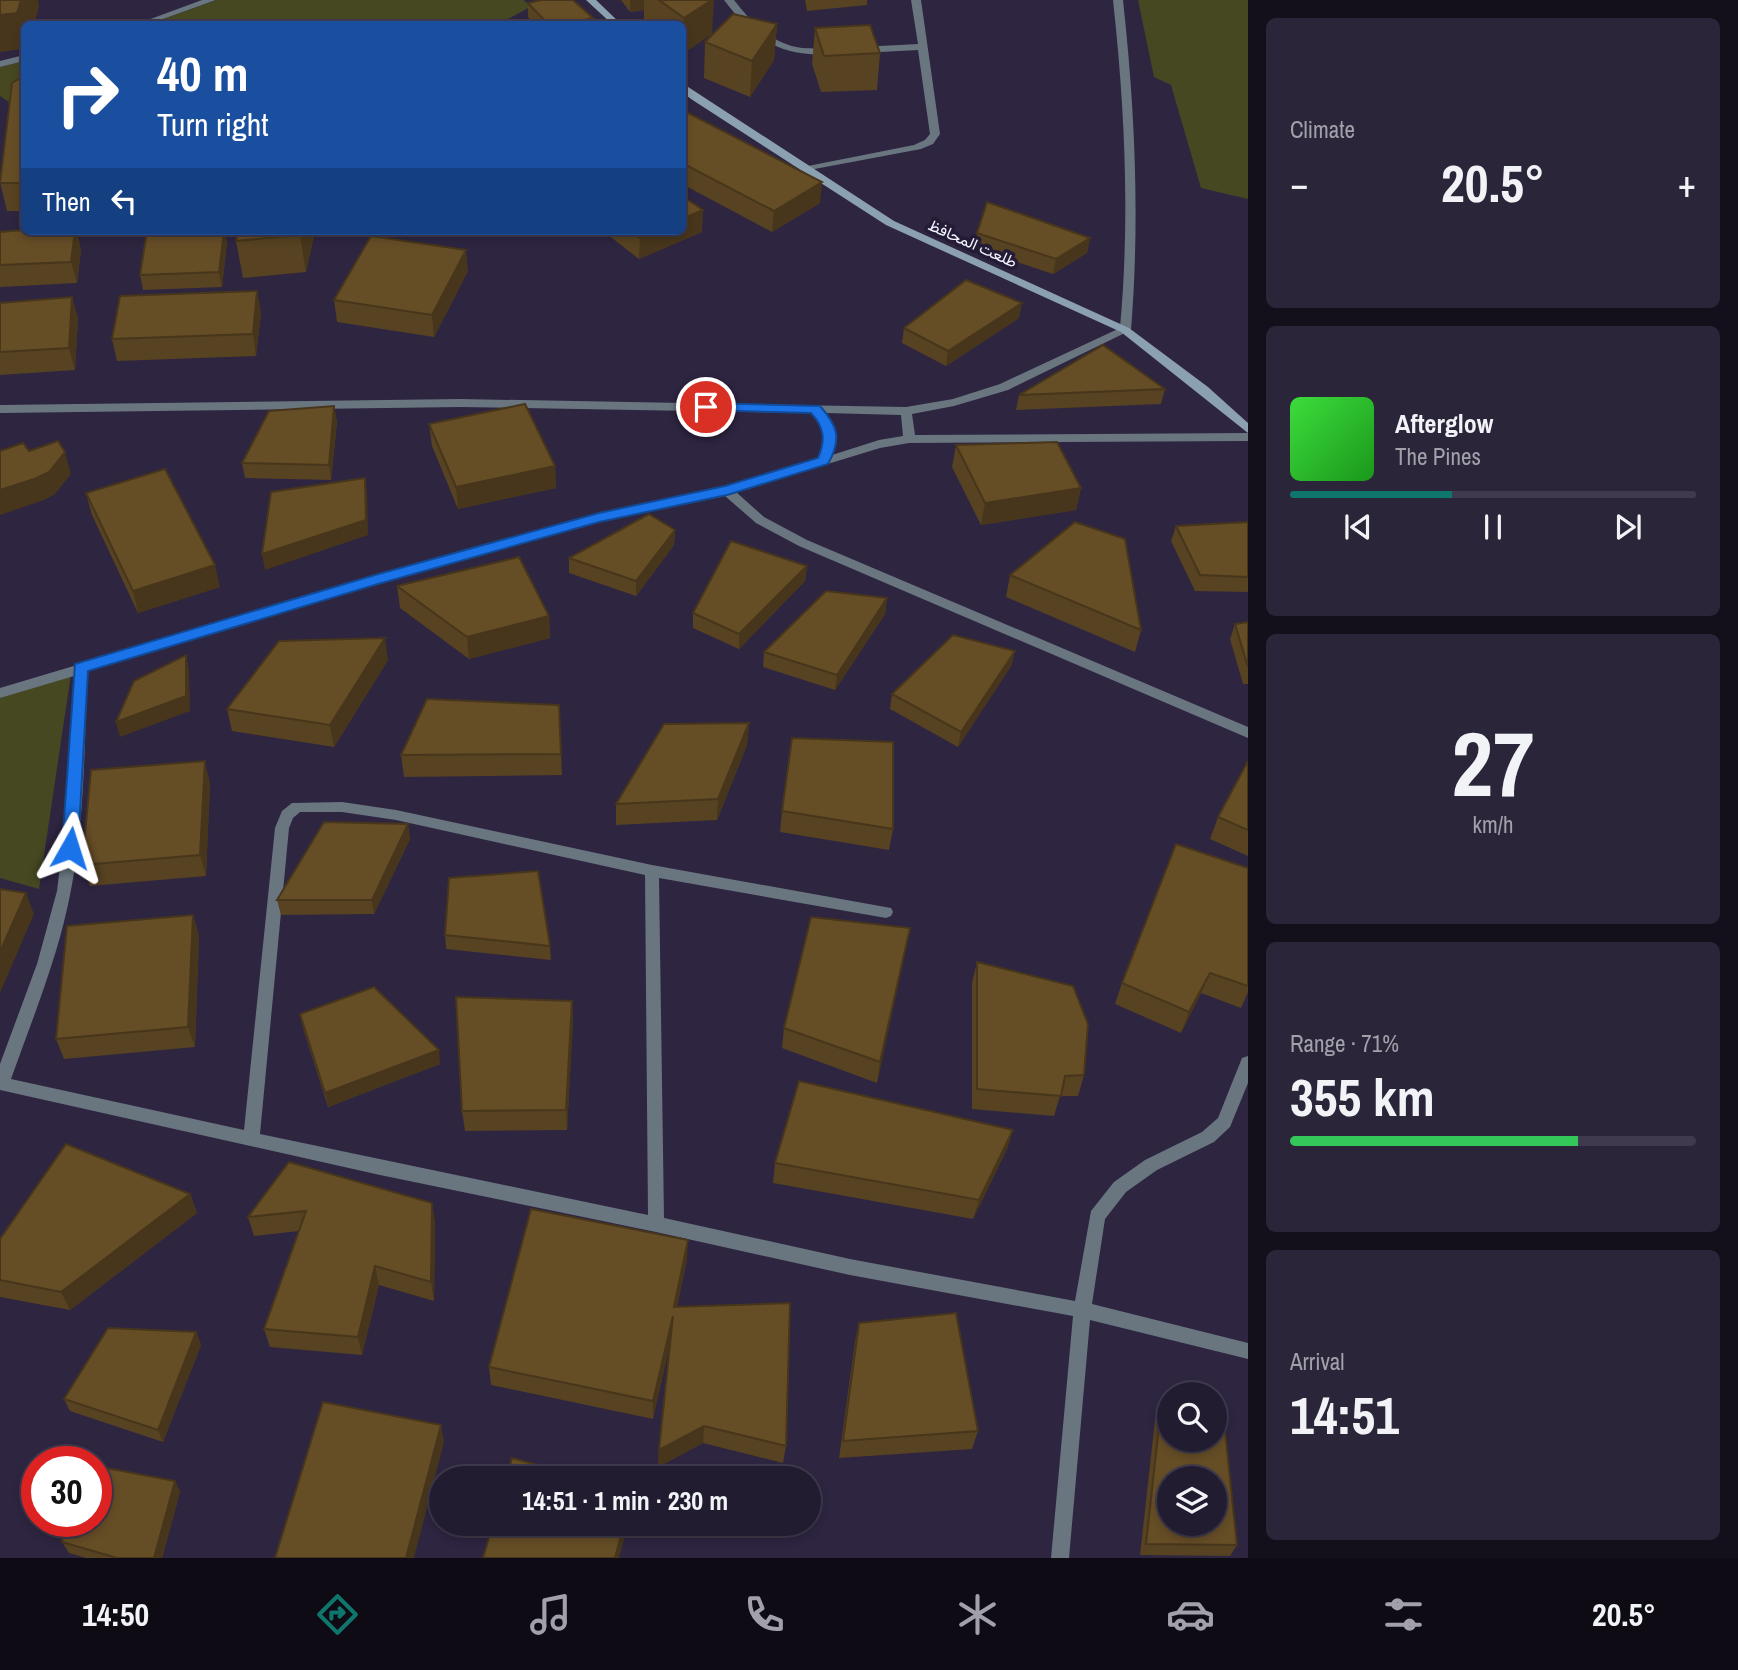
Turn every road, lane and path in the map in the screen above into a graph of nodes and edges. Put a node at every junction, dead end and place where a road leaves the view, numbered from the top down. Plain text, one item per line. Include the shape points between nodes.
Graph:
1 (211, 0) edge
2 (591, 0) edge
3 (729, 0) edge
4 (916, 0) edge
5 (1118, 0) edge
6 (151, 21) edge
7 (614, 21) edge
8 (922, 47) junction
9 (21, 59) edge
10 (0, 64) edge
11 (686, 90) edge
12 (808, 169) junction
13 (1125, 330) junction
14 (0, 408) edge
15 (815, 409) junction
16 (906, 411) junction
17 (1248, 429) edge
18 (1248, 437) edge
19 (909, 439) junction
20 (823, 461) junction
21 (727, 491) junction
22 (80, 668) junction
23 (0, 693) edge
24 (1248, 733) edge
25 (652, 871) junction
26 (886, 912) dead end
27 (1248, 1063) edge
28 (1, 1083) edge
29 (251, 1139) junction
30 (656, 1224) junction
31 (1082, 1310) junction
32 (1248, 1351) edge
33 (1060, 1558) edge

1 - 6 street
2 - 7 street
3 - 8 street via 766,40 790,50
4 - 8 street
5 - 13 street via 1132,173 1132,266
8 - 12 street via 933,139 918,147
9 - 10 street
11 - 12 street, طلعت المحافظ
12 - 13 street, طلعت المحافظ via 890,223
13 - 16 street via 1003,387
13 - 17 street, طلعت المحافظ
14 - 15 street via 460,403
15 - 16 street
15 - 20 street via 830,432
16 - 19 street
18 - 19 street
19 - 20 street
20 - 21 street
21 - 22 street via 599,518
21 - 24 street via 760,520 803,542
22 - 23 street
22 - 28 street via 73,826 64,891 47,959
25 - 26 street
25 - 29 street via 396,815 342,807 297,807 282,828
25 - 30 street
27 - 31 street via 1224,1122 1208,1137 1120,1186 1097,1216
28 - 29 street
29 - 30 street
30 - 31 street via 850,1267
31 - 32 street
31 - 33 street

